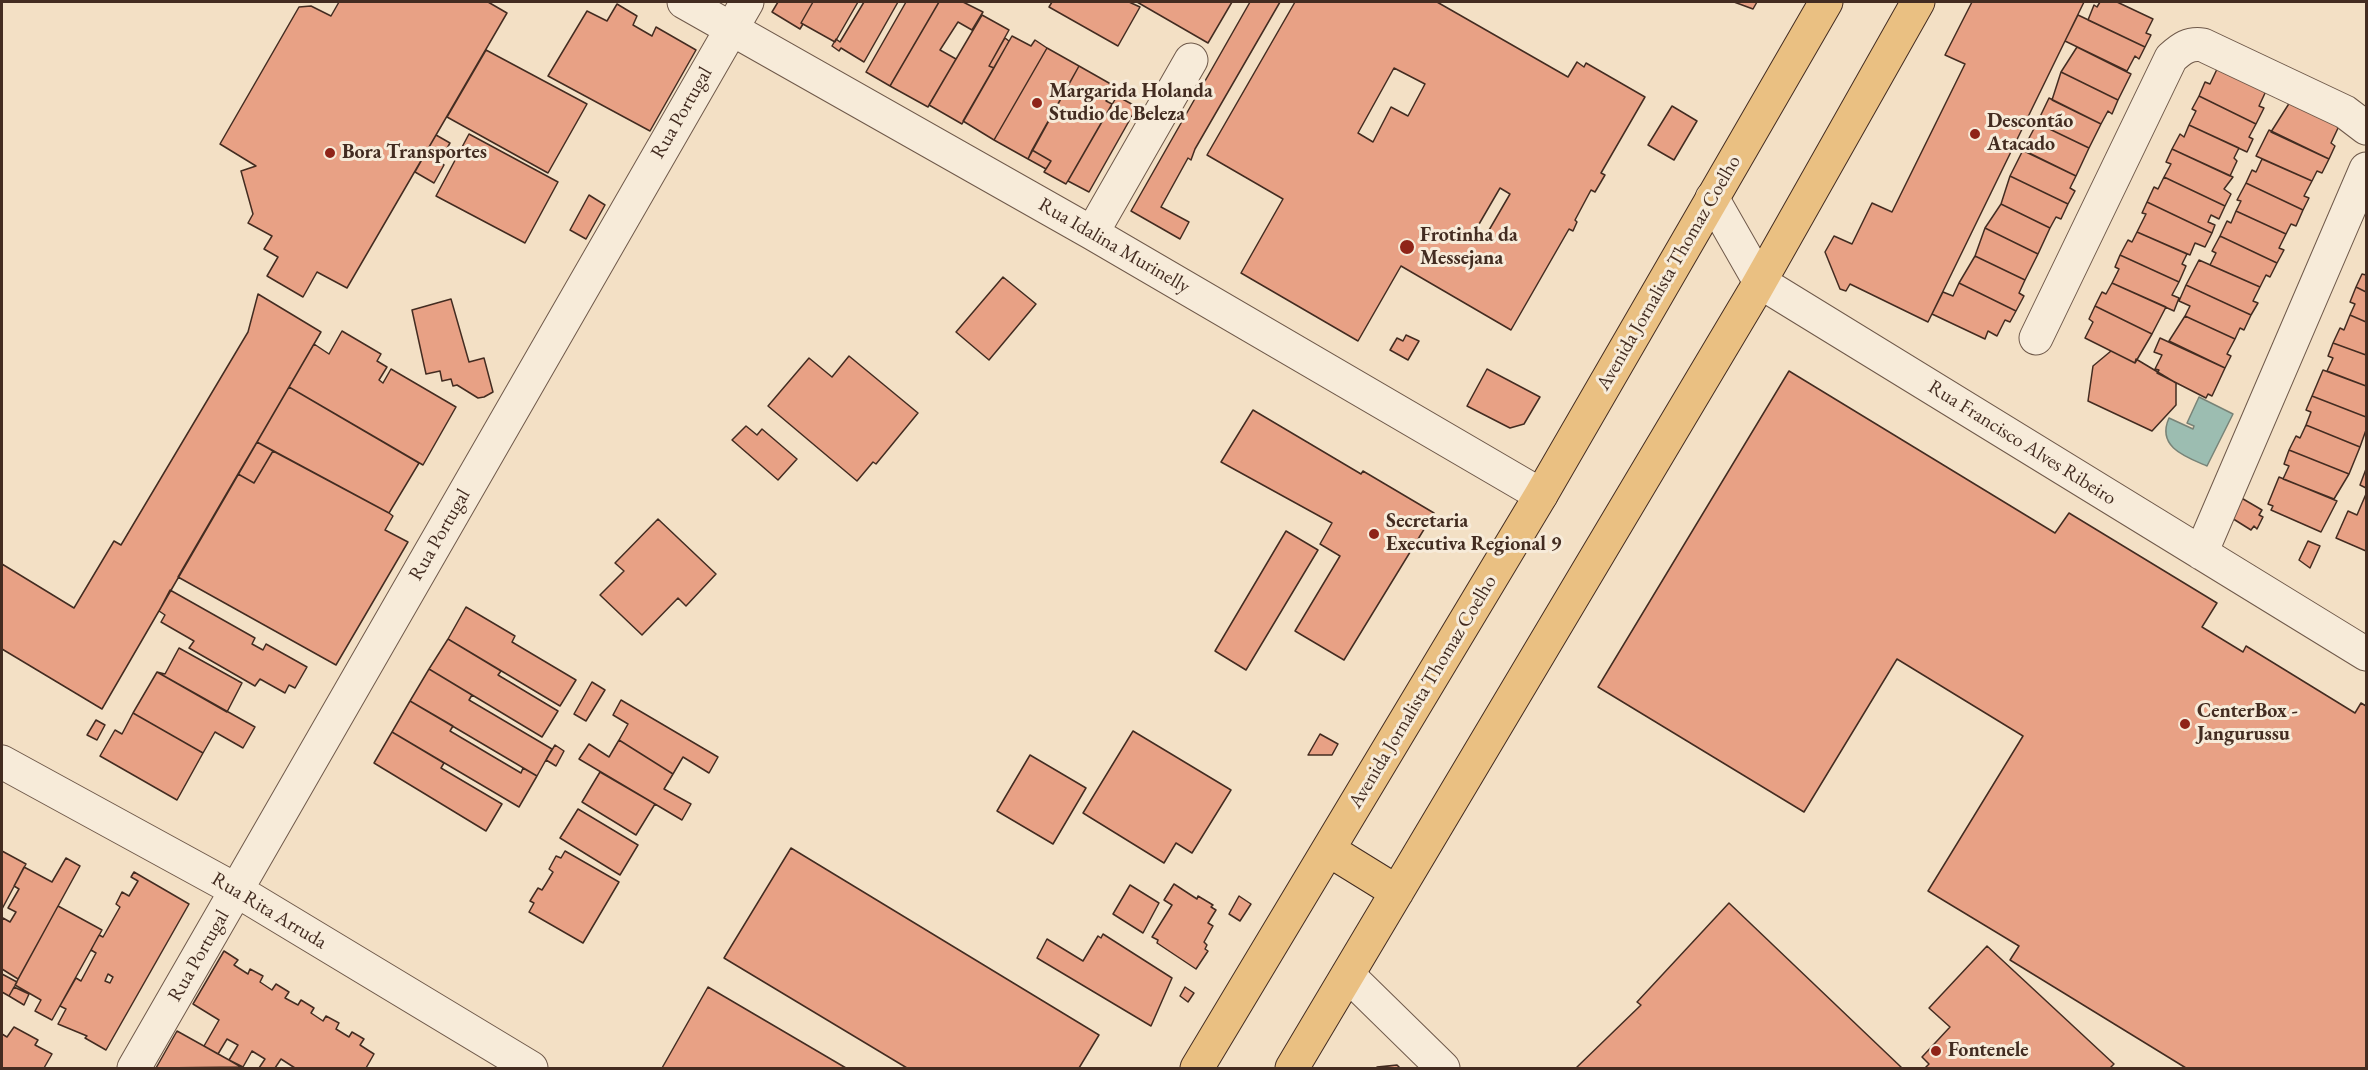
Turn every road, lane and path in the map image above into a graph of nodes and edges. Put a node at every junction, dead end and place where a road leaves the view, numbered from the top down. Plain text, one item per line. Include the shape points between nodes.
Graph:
1 (684, 2) edge
2 (1826, 2) edge
3 (1918, 2) edge
4 (739, 15) edge
5 (1191, 60) dead end
6 (2367, 128) edge
7 (2367, 169) edge
8 (1712, 198) junction
9 (1092, 233) junction
10 (1760, 282) junction
11 (2036, 338) dead end
12 (1541, 495) junction
13 (2201, 553) junction
14 (2367, 654) edge
15 (2, 762) edge
16 (1329, 850) junction
17 (236, 890) junction
18 (1397, 892) junction
19 (1347, 975) junction
20 (134, 1068) edge
21 (531, 1068) edge
22 (1197, 1068) edge
23 (1292, 1068) edge
24 (1443, 1068) edge

1 - 4 street, Rua Idalina Murinelly
2 - 8 main road, Avenida Jornalista Thomaz Coelho
3 - 10 main road
4 - 9 street, Rua Idalina Murinelly
4 - 17 street, Rua Portugal
5 - 9 street
6 - 11 street via 2345,112 2203,45 2182,47 2171,58
7 - 13 street
8 - 10 street, Rua Francisco Alves Ribeiro
8 - 12 main road, Avenida Jornalista Thomaz Coelho
9 - 12 street, Rua Idalina Murinelly
10 - 13 street, Rua Francisco Alves Ribeiro
10 - 18 main road
12 - 16 main road, Avenida Jornalista Thomaz Coelho
13 - 14 street, Rua Francisco Alves Ribeiro
15 - 17 street, Rua Rita Arruda
16 - 18 main road
16 - 22 main road, Avenida Jornalista Thomaz Coelho
17 - 20 street, Rua Portugal
17 - 21 street, Rua Rita Arruda
18 - 19 main road
19 - 23 main road
19 - 24 street

